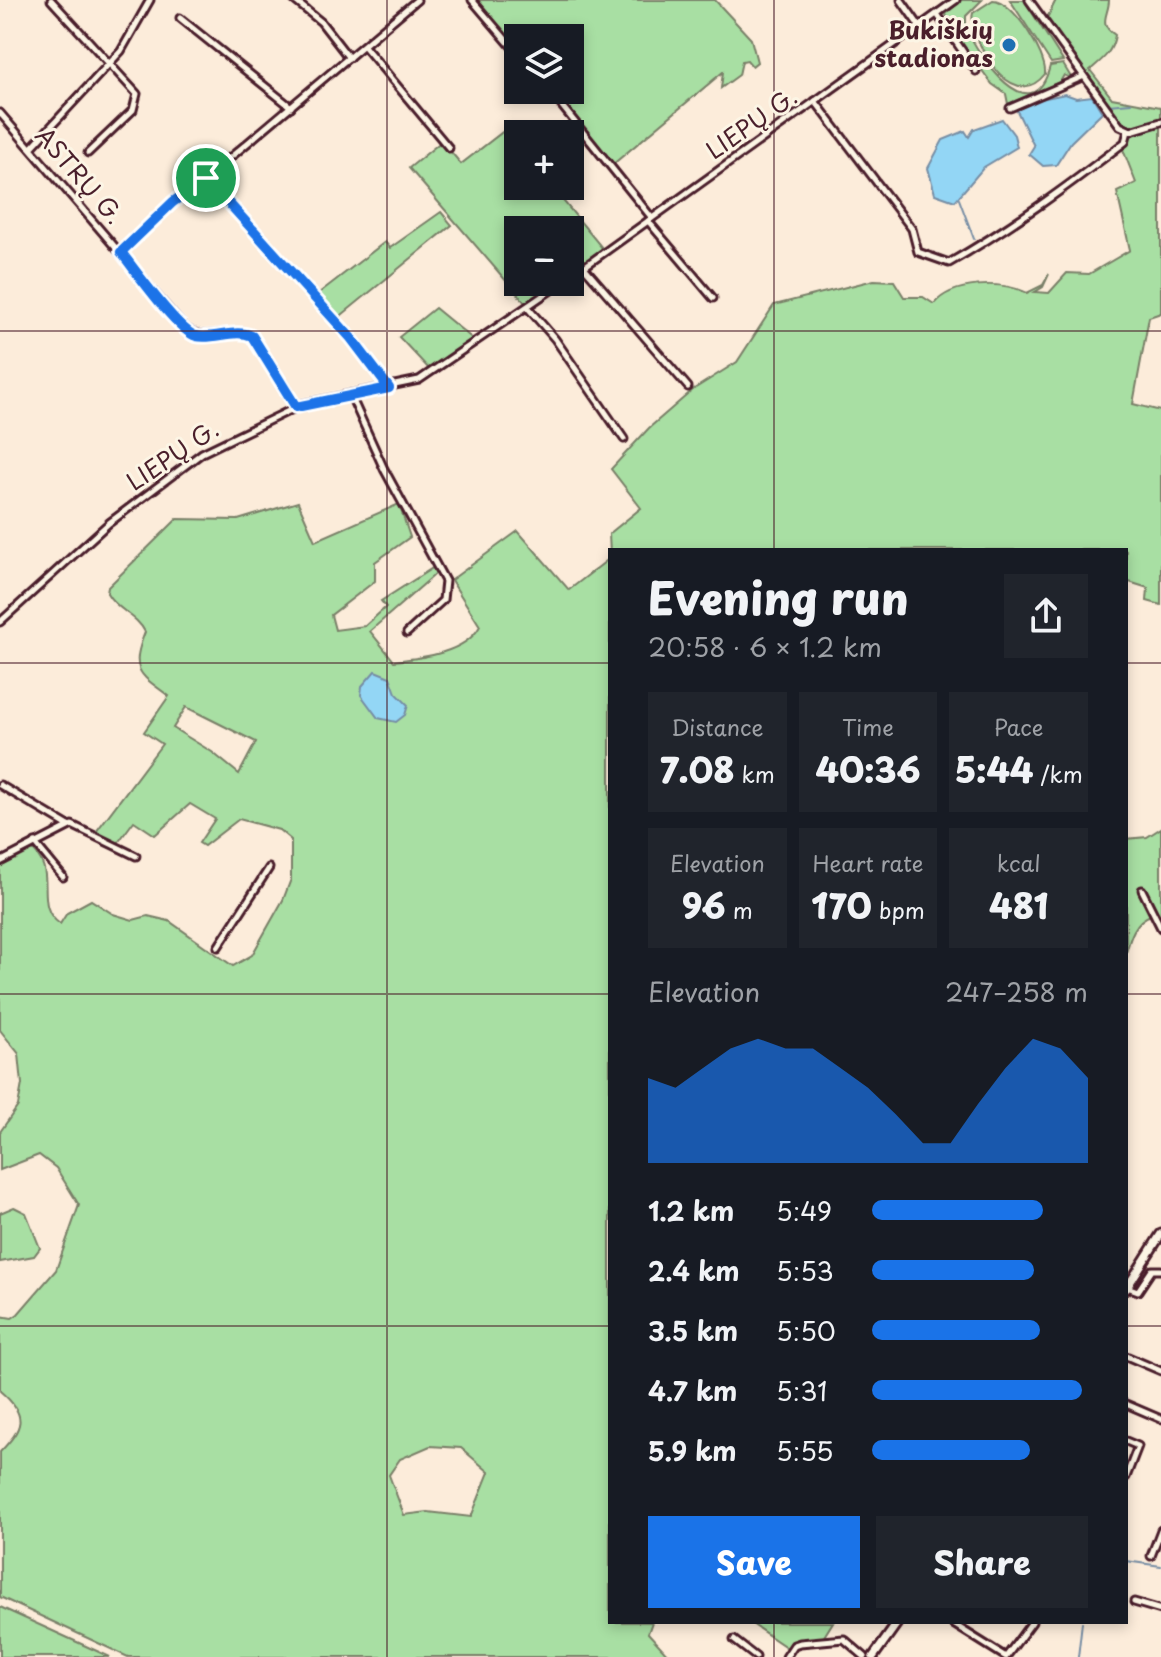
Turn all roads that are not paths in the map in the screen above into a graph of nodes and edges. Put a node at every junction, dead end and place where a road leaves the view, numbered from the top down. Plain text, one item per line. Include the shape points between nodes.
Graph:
1 (51, 0) edge
2 (150, 0) edge
3 (294, 0) edge
4 (417, 0) edge
5 (472, 0) edge
6 (901, 0) edge
7 (954, 0) edge
8 (1029, 0) edge
9 (937, 14) junction
10 (180, 18) dead end
11 (920, 27) junction
12 (504, 38) edge
13 (364, 46) junction
14 (349, 58) junction
15 (111, 63) junction
16 (976, 71) dead end
17 (1082, 77) junction
18 (815, 101) junction
19 (560, 104) edge
20 (291, 107) junction
21 (1010, 108) dead end
22 (0, 113) edge
23 (1161, 122) edge
24 (1128, 131) junction
25 (31, 148) junction
26 (449, 148) dead end
27 (88, 153) dead end
28 (206, 178) junction
29 (650, 220) junction
30 (121, 252) junction
31 (584, 267) joint
32 (543, 296) edge
33 (713, 298) dead end
34 (528, 307) junction
35 (688, 387) dead end
36 (389, 388) junction
37 (350, 394) junction
38 (296, 407) junction
39 (624, 439) dead end
40 (0, 622) edge
41 (407, 633) dead end
42 (0, 785) edge
43 (67, 825) junction
44 (35, 843) junction
45 (136, 856) dead end
46 (0, 862) edge
47 (269, 868) dead end
48 (63, 877) dead end
49 (1142, 890) dead end
50 (1161, 928) edge
51 (218, 947) dead end
52 (1161, 1234) edge
53 (1161, 1270) edge
54 (1128, 1284) edge
55 (1128, 1286) edge
56 (1128, 1357) edge
57 (1161, 1371) edge
58 (1128, 1405) edge
59 (1161, 1419) edge
60 (1128, 1442) edge
61 (1128, 1472) edge
62 (1161, 1530) edge
63 (1151, 1556) dead end
64 (1134, 1602) dead end
65 (1161, 1610) edge
66 (897, 1624) edge
67 (953, 1624) edge
68 (1031, 1624) edge
69 (734, 1640) dead end
70 (756, 1657) edge
71 (786, 1657) edge
72 (865, 1657) edge
73 (873, 1657) edge

1 - 15 street
2 - 15 street
3 - 14 street via 321,22
4 - 13 street
5 - 12 street
6 - 11 street
7 - 9 street, LIEPŲ G.
8 - 17 street
9 - 11 street, LIEPŲ G.
9 - 16 street
10 - 20 street
11 - 18 street, LIEPŲ G.
13 - 14 street
13 - 26 street
14 - 20 street
15 - 25 street
15 - 27 street via 135,90 137,103
17 - 21 street
17 - 24 street
18 - 24 street via 912,229 918,252 941,263 1050,201 1125,142
18 - 29 street, LIEPŲ G.
19 - 29 street
20 - 28 street
22 - 25 street, ASTRŲ G.
23 - 24 street
25 - 30 street, ASTRŲ G.
28 - 30 street
28 - 36 street via 351,338
29 - 31 street, LIEPŲ G.
29 - 33 street
30 - 38 street, ASTRŲ G. via 190,334 252,336
31 - 35 street
32 - 34 street, LIEPŲ G.
34 - 36 street, LIEPŲ G. via 433,373
34 - 39 street
36 - 37 street, LIEPŲ G.
37 - 38 street, LIEPŲ G.
37 - 41 street via 445,581 443,600
38 - 40 street, LIEPŲ G. via 202,453 109,523
42 - 43 street
43 - 44 street
43 - 45 street via 82,827
44 - 46 street
44 - 48 street
47 - 51 street
49 - 50 street
52 - 54 main road
53 - 55 street via 1152,1270 1138,1291
56 - 57 street
58 - 59 street
60 - 61 street via 1138,1446
62 - 63 street
64 - 65 street
66 - 73 main road
67 - 68 street via 1006,1657
69 - 70 street
71 - 72 street via 800,1643 844,1639

